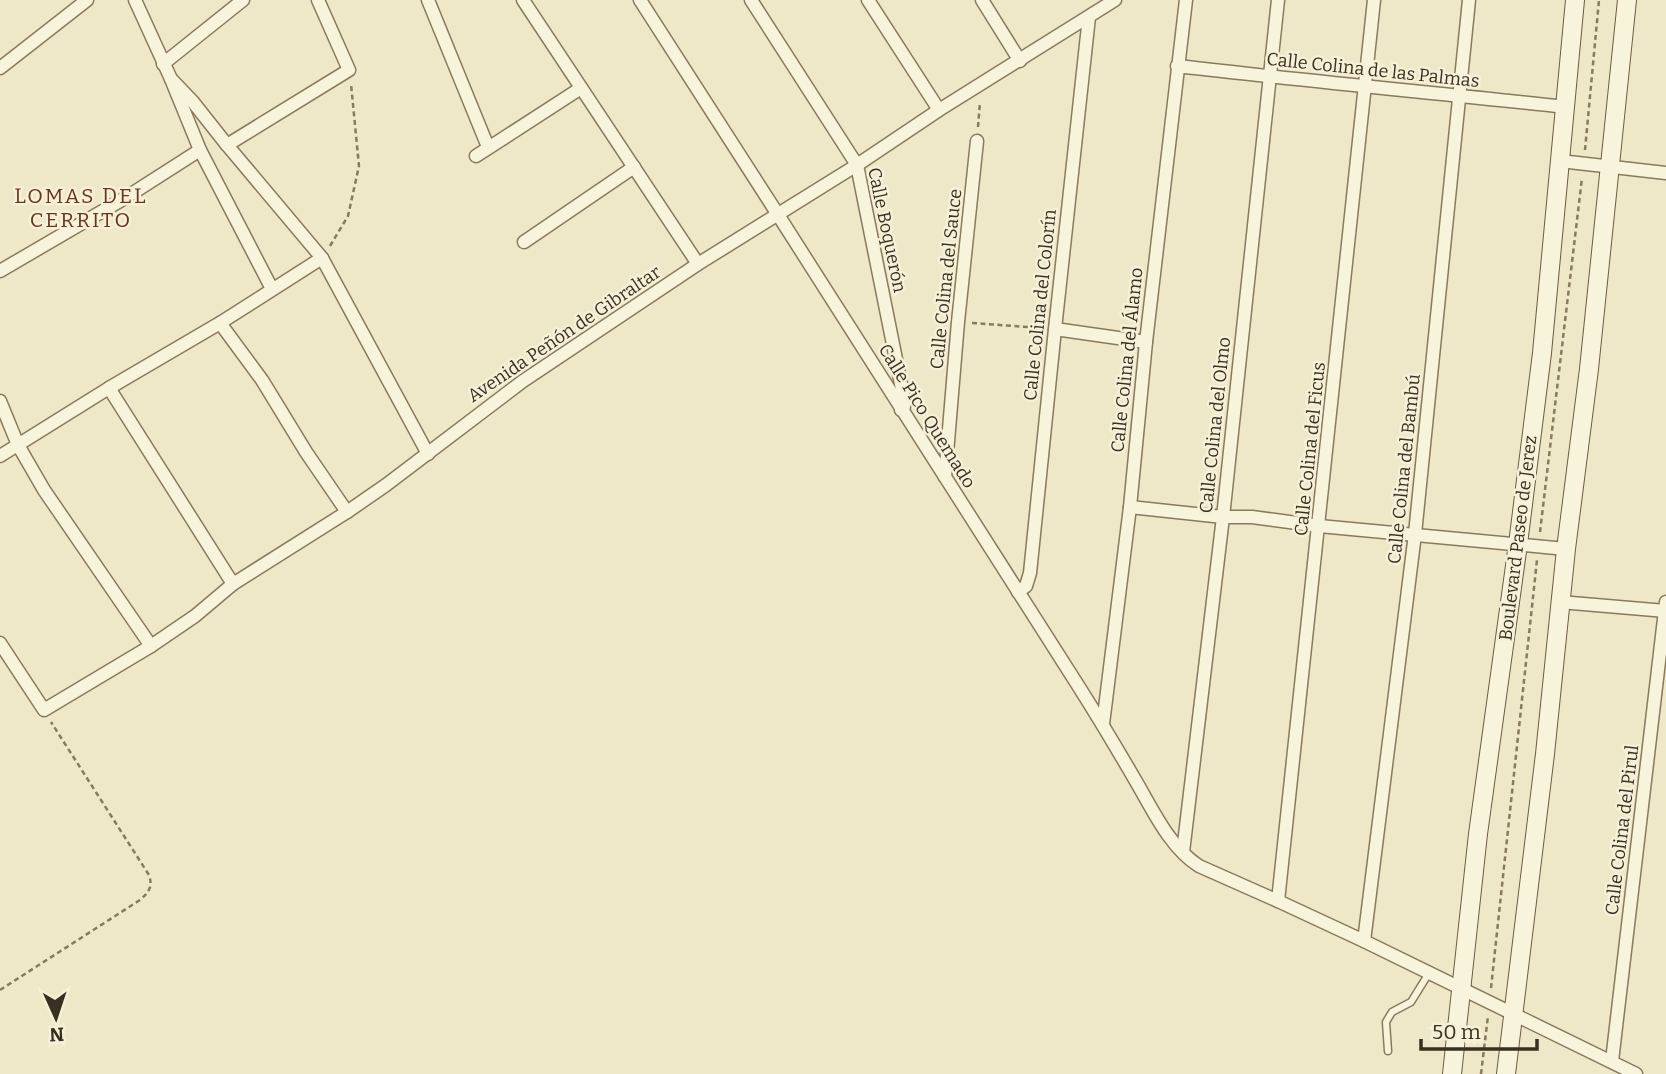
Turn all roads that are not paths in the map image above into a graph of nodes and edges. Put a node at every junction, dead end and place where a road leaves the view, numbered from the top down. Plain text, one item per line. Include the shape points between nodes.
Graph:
1 (88, 0) edge
2 (135, 0) edge
3 (243, 0) edge
4 (318, 0) edge
5 (428, 0) edge
6 (523, 0) edge
7 (640, 0) edge
8 (751, 0) edge
9 (869, 0) edge
10 (982, 0) edge
11 (1186, 0) edge
12 (1278, 0) edge
13 (1374, 0) edge
14 (1469, 0) edge
15 (1576, 0) edge
16 (1627, 0) edge
17 (1107, 2) edge
18 (1089, 17) junction
19 (1020, 61) junction
20 (163, 64) junction
21 (1177, 66) junction
22 (0, 68) edge
23 (1271, 77) junction
24 (171, 79) junction
25 (581, 88) junction
26 (1366, 88) junction
27 (1460, 95) junction
28 (1566, 107) junction
29 (940, 110) junction
30 (977, 141) road end
31 (227, 145) junction
32 (488, 147) junction
33 (200, 150) junction
34 (475, 156) dead end
35 (1560, 161) junction
36 (857, 165) junction
37 (1610, 166) junction
38 (634, 167) junction
39 (1666, 173) edge
40 (779, 215) junction
41 (524, 242) dead end
42 (323, 258) junction
43 (698, 264) junction
44 (0, 271) edge
45 (272, 289) junction
46 (220, 323) junction
47 (1055, 329) junction
48 (1146, 342) junction
49 (109, 388) junction
50 (0, 401) edge
51 (901, 411) junction
52 (18, 445) junction
53 (428, 454) junction
54 (0, 456) edge
55 (945, 477) junction
56 (1130, 507) junction
57 (347, 512) junction
58 (1223, 517) junction
59 (1319, 526) junction
60 (1415, 534) junction
61 (1518, 544) junction
62 (1566, 550) junction
63 (233, 584) junction
64 (1018, 593) junction
65 (1560, 602) junction
66 (1666, 602) edge
67 (1666, 610) edge
68 (0, 643) edge
69 (150, 646) junction
70 (1103, 724) junction
71 (1183, 852) junction
72 (1278, 901) junction
73 (1364, 941) junction
74 (1429, 973) junction
75 (1461, 989) junction
76 (1514, 1013) junction
77 (1388, 1051) dead end
78 (1612, 1061) junction
79 (1452, 1074) edge
80 (1506, 1074) edge
81 (1636, 1074) edge

1 - 22 street
2 - 20 street
3 - 20 street
4 - 31 street via 349,69
5 - 32 street
6 - 25 street
7 - 40 street, Calle Pico Quemado
8 - 36 street, Calle Boquerón
9 - 29 street
10 - 19 street
11 - 21 street, Calle Colina del Álamo
12 - 23 street, Calle Colina del Olmo
13 - 26 street, Calle Colina del Ficus
14 - 27 street, Calle Colina del Bambú
15 - 28 main road, Boulevard Paseo de Jerez
16 - 37 main road
17 - 18 street, Avenida Peñón de Gibraltar
18 - 19 street, Avenida Peñón de Gibraltar
18 - 47 street, Calle Colina del Colorín
19 - 29 street, Avenida Peñón de Gibraltar
20 - 24 street
21 - 23 street, Calle Colina de las Palmas
21 - 48 street, Calle Colina del Álamo
23 - 26 street, Calle Colina de las Palmas
23 - 58 street, Calle Colina del Olmo
24 - 31 street
24 - 33 street
25 - 32 street
25 - 38 street
26 - 27 street, Calle Colina de las Palmas
26 - 59 street, Calle Colina del Ficus
27 - 28 street, Calle Colina de las Palmas
27 - 60 street, Calle Colina del Bambú
28 - 35 main road, Boulevard Paseo de Jerez
29 - 36 street, Avenida Peñón de Gibraltar
30 - 55 street, Calle Colina del Sauce
31 - 42 street
32 - 34 street
33 - 44 street
33 - 45 street
35 - 37 street
35 - 61 main road, Boulevard Paseo de Jerez
36 - 40 street, Avenida Peñón de Gibraltar
36 - 51 street, Calle Boquerón via 903,391
37 - 39 street
37 - 62 main road
38 - 41 street
38 - 43 street
40 - 43 street, Avenida Peñón de Gibraltar
40 - 51 street, Calle Pico Quemado
42 - 45 street
42 - 53 street
43 - 53 street, Avenida Peñón de Gibraltar via 523,382
45 - 46 street
46 - 49 street
46 - 57 street
47 - 48 street
47 - 64 street, Calle Colina del Colorín via 1030,573
48 - 56 street, Calle Colina del Álamo
49 - 52 street
49 - 63 street
50 - 52 street
51 - 55 street, Calle Pico Quemado
52 - 54 street
52 - 69 street
53 - 57 street, Avenida Peñón de Gibraltar
55 - 64 street, Calle Pico Quemado
56 - 58 street
56 - 70 street, Calle Colina del Álamo
57 - 63 street, Avenida Peñón de Gibraltar
58 - 59 street
58 - 71 street, Calle Colina del Olmo
59 - 60 street
59 - 72 street, Calle Colina del Ficus
60 - 61 street
60 - 73 street, Calle Colina del Bambú
61 - 62 street
61 - 75 main road, Boulevard Paseo de Jerez
62 - 65 main road
63 - 69 street, Avenida Peñón de Gibraltar
64 - 70 street, Calle Pico Quemado
65 - 67 street
65 - 76 main road
66 - 67 street, Calle Colina del Pirul
67 - 78 street, Calle Colina del Pirul
68 - 69 street, Avenida Peñón de Gibraltar via 44,710
70 - 71 street, Calle Pico Quemado
71 - 72 street, Calle Pico Quemado via 1199,866
72 - 73 street, Calle Pico Quemado
73 - 74 street, Calle Pico Quemado
74 - 75 street, Calle Pico Quemado
74 - 77 lane via 1411,1002 1392,1012 1386,1023
75 - 76 street, Calle Pico Quemado
75 - 79 main road, Boulevard Paseo de Jerez
76 - 78 street, Calle Pico Quemado
76 - 80 main road
78 - 81 street, Calle Pico Quemado

